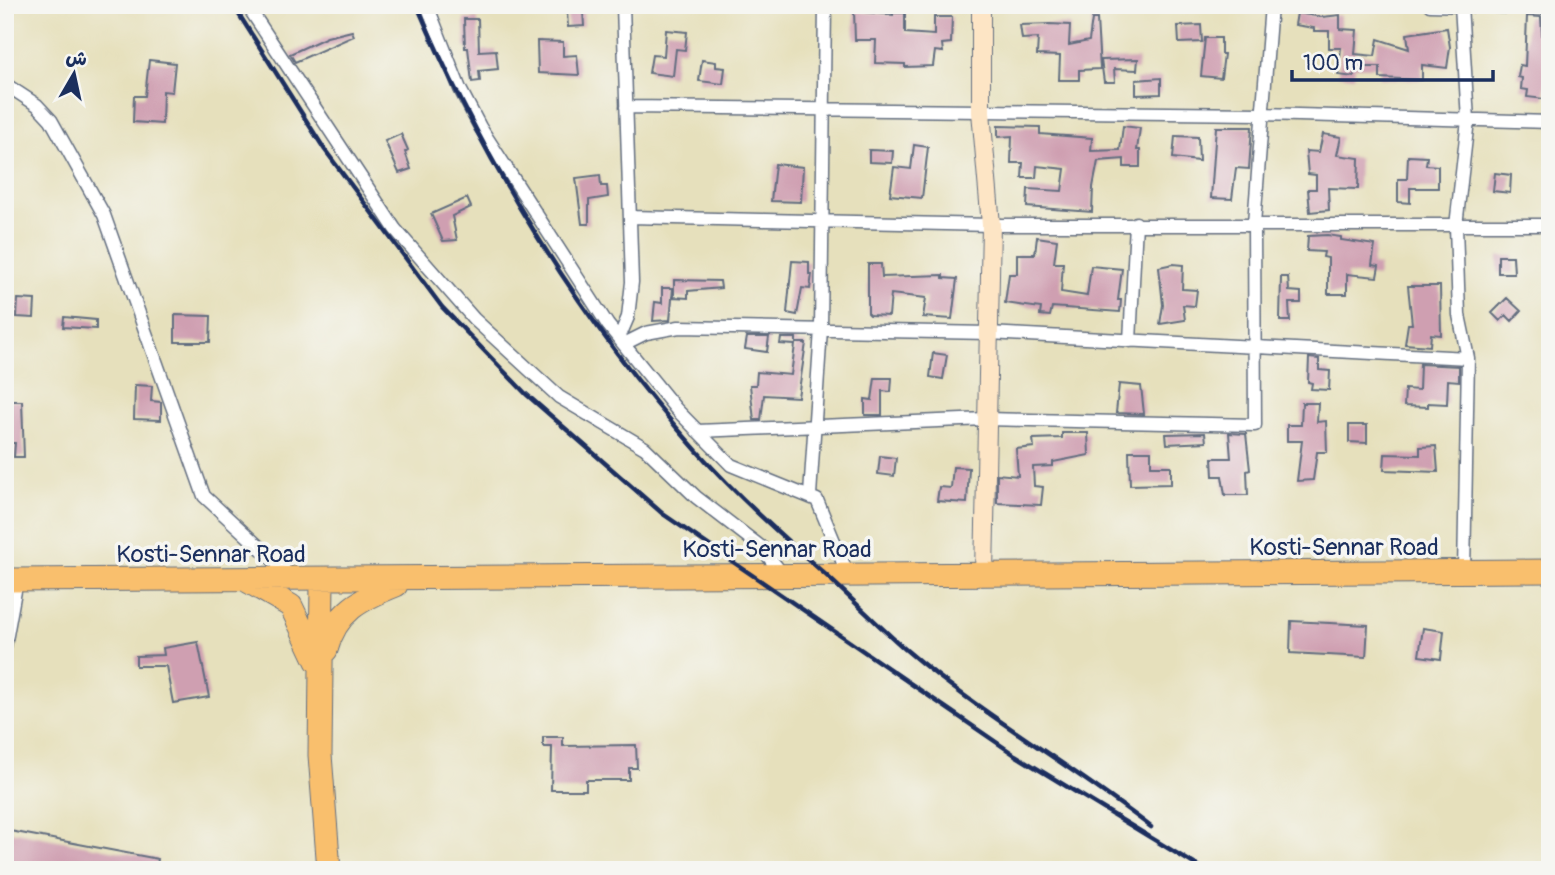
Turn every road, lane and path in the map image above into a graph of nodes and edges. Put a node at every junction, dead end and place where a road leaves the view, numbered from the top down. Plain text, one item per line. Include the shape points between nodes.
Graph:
1 (247, 5) edge
2 (427, 5) edge
3 (623, 5) edge
4 (825, 5) edge
5 (981, 5) edge
6 (1271, 5) edge
7 (1430, 5) edge
8 (1461, 6) edge
9 (1550, 8) edge
10 (5, 83) edge
11 (626, 107) junction
12 (823, 108) junction
13 (981, 112) junction
14 (1260, 114) junction
15 (1468, 121) junction
16 (1550, 122) edge
17 (630, 217) junction
18 (822, 220) junction
19 (1136, 223) junction
20 (1254, 224) junction
21 (991, 225) junction
22 (1550, 225) edge
23 (1456, 226) junction
24 (821, 330) junction
25 (989, 333) junction
26 (622, 341) junction
27 (1130, 341) junction
28 (1252, 348) junction
29 (1468, 358) junction
30 (986, 419) junction
31 (813, 426) junction
32 (697, 431) junction
33 (810, 495) junction
34 (1550, 571) edge
35 (1464, 572) junction
36 (783, 575) junction
37 (848, 575) junction
38 (984, 575) junction
39 (243, 578) junction
40 (411, 579) junction
41 (11, 580) edge
42 (296, 580) junction
43 (323, 580) junction
44 (5, 646) edge
45 (321, 670) junction
46 (329, 870) edge

1 - 36 street via 395,229 474,319 559,397 645,447 696,497 761,547
2 - 26 street via 480,127 597,311
3 - 11 street
4 - 12 street
5 - 13 street
6 - 14 street
7 - 8 street
8 - 9 street
8 - 15 street
10 - 42 street via 51,120 104,215 204,496
11 - 12 street
11 - 17 street
12 - 13 street
12 - 18 street
13 - 14 street
13 - 21 street
14 - 15 street
14 - 20 street
15 - 16 street
15 - 23 street
17 - 18 street
17 - 26 street via 632,298
18 - 21 street
18 - 24 street
19 - 20 street
19 - 21 street
19 - 27 street
20 - 23 street
20 - 28 street
21 - 25 street
22 - 23 street
23 - 29 street via 1459,315
24 - 25 street
24 - 26 street via 679,327
24 - 31 street
25 - 27 street
25 - 30 street
26 - 32 street
27 - 28 street
28 - 29 street
28 - 30 street via 1255,425
29 - 35 street
30 - 31 street
30 - 38 street
31 - 32 street
31 - 33 street
32 - 33 street via 731,466
33 - 37 street via 821,506
34 - 35 highway, Kosti-Sennar Road
35 - 38 highway, Kosti-Sennar Road
36 - 37 highway, Kosti-Sennar Road
36 - 40 highway, Kosti-Sennar Road
37 - 38 highway, Kosti-Sennar Road
39 - 41 highway, Kosti-Sennar Road
39 - 42 highway, Kosti-Sennar Road
39 - 45 highway via 291,606
40 - 43 highway, Kosti-Sennar Road
40 - 45 highway via 355,603 342,615
41 - 44 street
42 - 43 highway, Kosti-Sennar Road
43 - 45 highway
45 - 46 highway via 320,755

